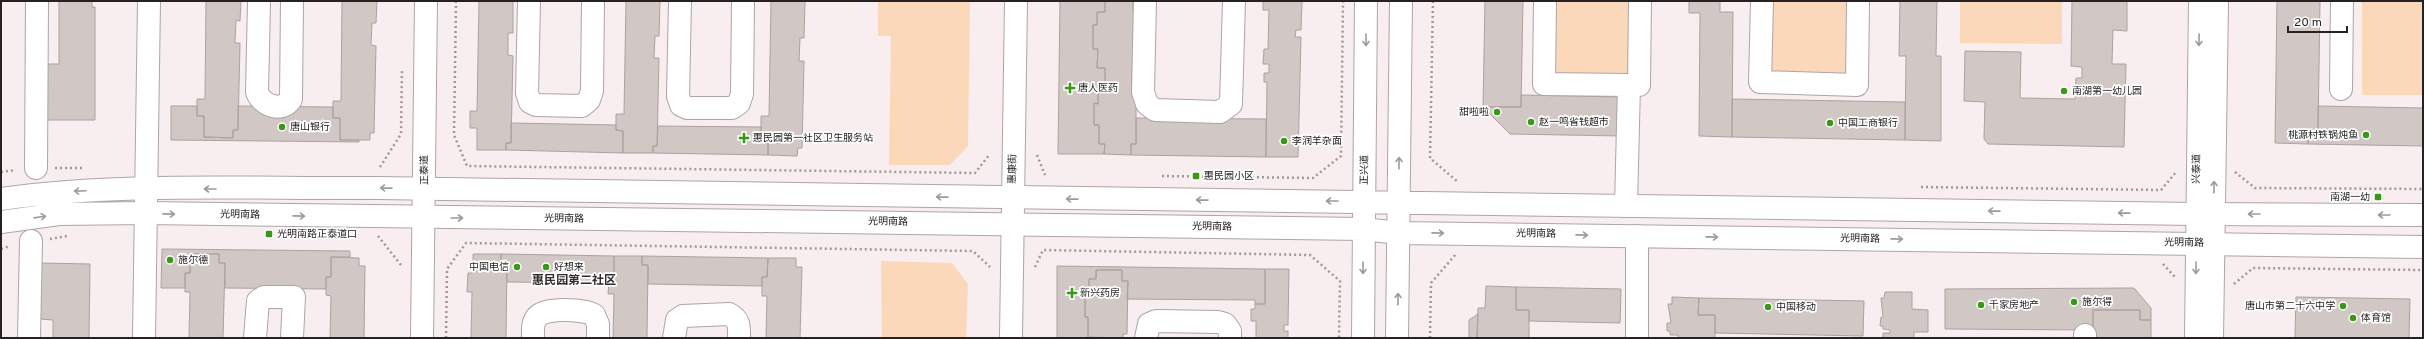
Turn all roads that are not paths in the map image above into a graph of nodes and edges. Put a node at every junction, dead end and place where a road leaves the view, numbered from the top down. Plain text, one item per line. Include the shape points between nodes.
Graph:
1 (36, 1) edge
2 (149, 1) edge
3 (259, 1) edge
4 (292, 1) edge
5 (426, 1) edge
6 (530, 1) edge
7 (593, 1) edge
8 (680, 1) edge
9 (743, 1) edge
10 (1016, 1) edge
11 (1145, 1) edge
12 (1234, 1) edge
13 (1366, 1) edge
14 (1401, 1) edge
15 (1545, 1) edge
16 (1640, 1) edge
17 (1762, 1) edge
18 (1858, 1) edge
19 (2200, 1) edge
20 (2217, 1) edge
21 (2342, 1) edge
22 (1630, 85) junction
23 (2341, 89) dead end
24 (36, 168) dead end
25 (146, 188) junction
26 (425, 189) junction
27 (1013, 198) junction
28 (1, 199) edge
29 (1364, 202) junction
30 (1399, 202) junction
31 (1626, 206) junction
32 (146, 213) junction
33 (2205, 214) junction
34 (2423, 215) edge
35 (424, 218) junction
36 (1, 222) edge
37 (1013, 224) junction
38 (1363, 229) junction
39 (1398, 232) junction
40 (1637, 236) junction
41 (31, 241) dead end
42 (2205, 244) junction
43 (2423, 246) edge
44 (29, 338) edge
45 (144, 338) edge
46 (255, 338) edge
47 (292, 338) edge
48 (422, 338) edge
49 (533, 338) edge
50 (598, 338) edge
51 (674, 338) edge
52 (739, 338) edge
53 (1011, 338) edge
54 (1146, 338) edge
55 (1230, 338) edge
56 (1362, 338) edge
57 (1397, 338) edge
58 (1637, 338) edge
59 (2196, 338) edge
60 (2212, 338) edge

1 - 24 main road
2 - 25 main road
3 - 4 main road via 257,92 260,100 267,105 283,105 291,98
5 - 26 main road, 正泰道
6 - 7 main road via 527,93 530,102 536,105 574,106 582,106 589,100 592,91
8 - 9 main road via 678,96 681,105 686,108 732,108 739,103 742,94
10 - 27 main road, 惠康街
11 - 12 main road via 1143,92 1147,104 1155,110 1220,112 1231,104
13 -> 29 main road, 正兴道
30 -> 14 main road
15 - 22 main road via 1544,84
16 - 22 main road via 1639,85
17 - 18 main road via 1760,82 1857,85
19 -> 33 main road, 兴泰道
33 -> 20 main road, 兴泰道
21 - 23 main road
22 - 31 main road
26 -> 25 main road
25 -> 28 main road via 54,192
25 - 32 main road
27 -> 26 main road
26 - 35 main road, 正泰道
29 -> 27 main road
27 - 37 main road, 惠康街
29 - 30 main road
29 - 38 main road, 正兴道
30 - 31 main road
30 - 39 main road
33 -> 31 main road
32 -> 35 main road, 光明南路
36 -> 32 main road, 光明南路 via 59,214
32 - 45 main road
34 -> 33 main road
33 - 42 main road, 兴泰道
35 -> 37 main road, 光明南路
35 - 48 main road, 正泰道
37 - 38 main road, 光明南路
37 - 53 main road, 惠康街
38 - 39 main road, 光明南路
38 -> 56 main road, 正兴道
39 -> 40 main road, 光明南路
57 -> 39 main road
40 -> 42 main road, 光明南路
40 - 58 main road
41 - 44 main road
42 - 43 main road, 光明南路
42 -> 59 main road, 兴泰道
42 - 60 main road, 兴泰道
46 - 47 main road via 258,301 264,297 294,297
49 - 50 main road via 534,324 538,316 547,311 587,311 594,314 598,324
51 - 52 main road via 677,320 683,316 729,314 739,323
54 - 55 main road via 1149,324 1156,321 1218,322 1225,324 1230,331

